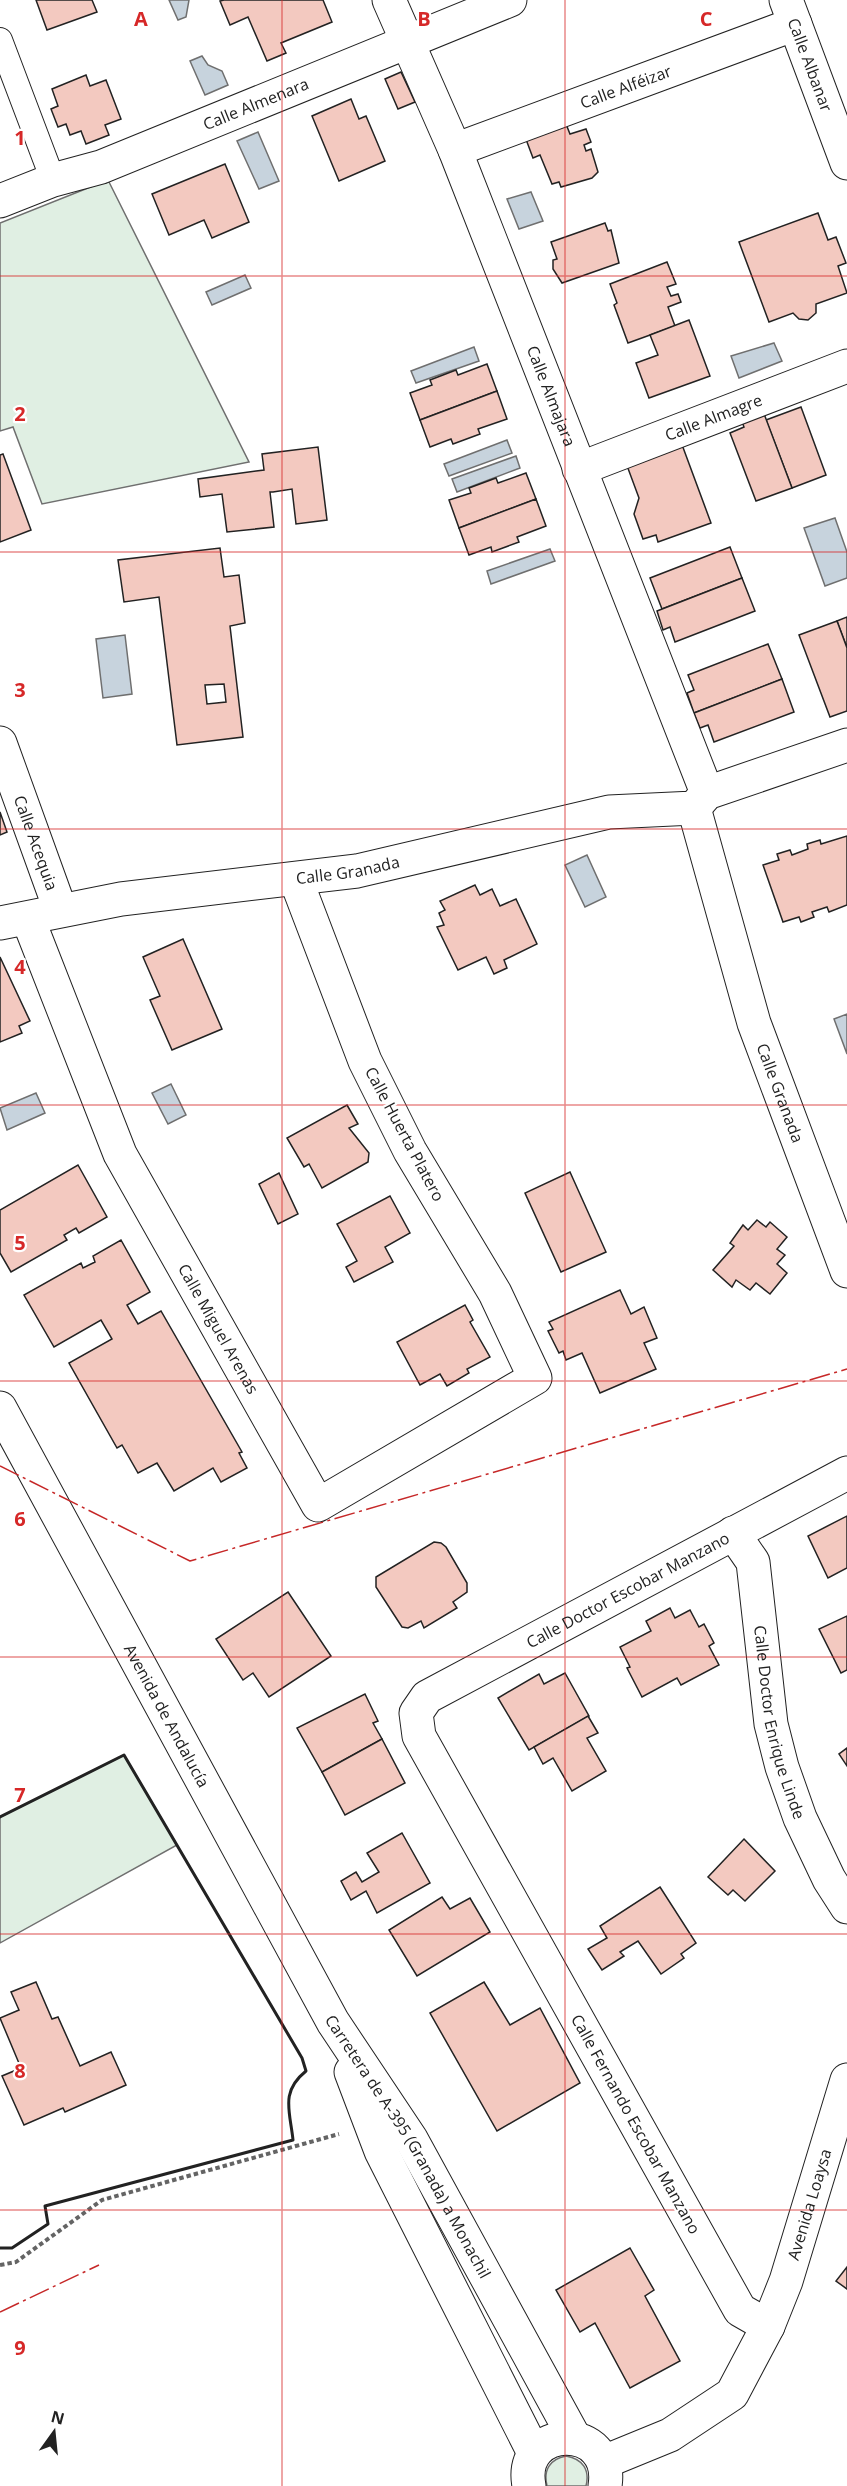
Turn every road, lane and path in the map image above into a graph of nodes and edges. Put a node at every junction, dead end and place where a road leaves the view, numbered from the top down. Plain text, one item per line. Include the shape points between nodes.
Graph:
1 (389, 0) edge
2 (510, 0) edge
3 (790, 12) edge
4 (0, 40) edge
5 (408, 42) junction
6 (455, 150) junction
7 (847, 163) edge
8 (53, 180) junction
9 (0, 201) edge
10 (847, 366) edge
11 (579, 469) junction
12 (0, 743) edge
13 (847, 745) edge
14 (701, 800) junction
15 (296, 880) junction
16 (60, 909) junction
17 (14, 921) edge
18 (847, 1271) edge
19 (535, 1378) joint
20 (5, 1427) edge
21 (847, 1473) edge
22 (733, 1533) junction
23 (416, 1713) joint
24 (847, 1907) edge
25 (333, 2022) junction
26 (847, 2080) edge
27 (370, 2123) junction
28 (0, 2265) edge
29 (768, 2326) junction
30 (574, 2437) junction
31 (534, 2453) junction
32 (605, 2474) edge
33 (529, 2486) edge

1 - 5 street, Calle Almajara
2 - 5 street, Calle Almenara
3 - 6 street, Calle Alféizar
3 - 7 street, Calle Albanar
4 - 8 street
5 - 6 street, Calle Almajara
5 - 8 street, Calle Almenara via 101,167
6 - 11 street, Calle Almajara
8 - 9 street, Calle Almenara
10 - 11 street, Calle Almagre
11 - 14 street, Calle Almajara
12 - 16 street, Calle Acequia
13 - 14 street, Calle Granada
14 - 15 street, Calle Granada via 609,812 357,871
14 - 18 street, Calle Granada via 754,1023
15 - 16 street, Calle Granada
15 - 19 street, Calle Huerta Platero via 370,1071 410,1150 495,1293
16 - 17 street, Calle Granada
17 - 19 street, Calle Miguel Arenas via 120,1154 318,1505
20 - 25 street, Avenida de Andalucía
21 - 22 street, Calle Doctor Escobar Manzano
22 - 23 street, Calle Doctor Escobar Manzano via 427,1697
22 - 24 street, Calle Doctor Enrique Linde via 753,1562 771,1724 782,1767 800,1818
23 - 29 street, Calle Fernando Escobar Manzano via 419,1736 740,2310
25 - 27 street, Carretera de A-395 (Granada) a Monachil
25 - 30 street, Carretera de A-395 (Granada) a Monachil via 411,2139
26 - 29 street, Avenida Loaysa via 786,2281
27 - 28 path via 315,2142 102,2200 16,2262
27 - 31 street, Carretera de A-395 (Granada) a Monachil
29 - 32 street via 732,2394
30 - 31 street via 552,2439
30 - 32 street via 593,2446
31 - 33 street via 527,2473

